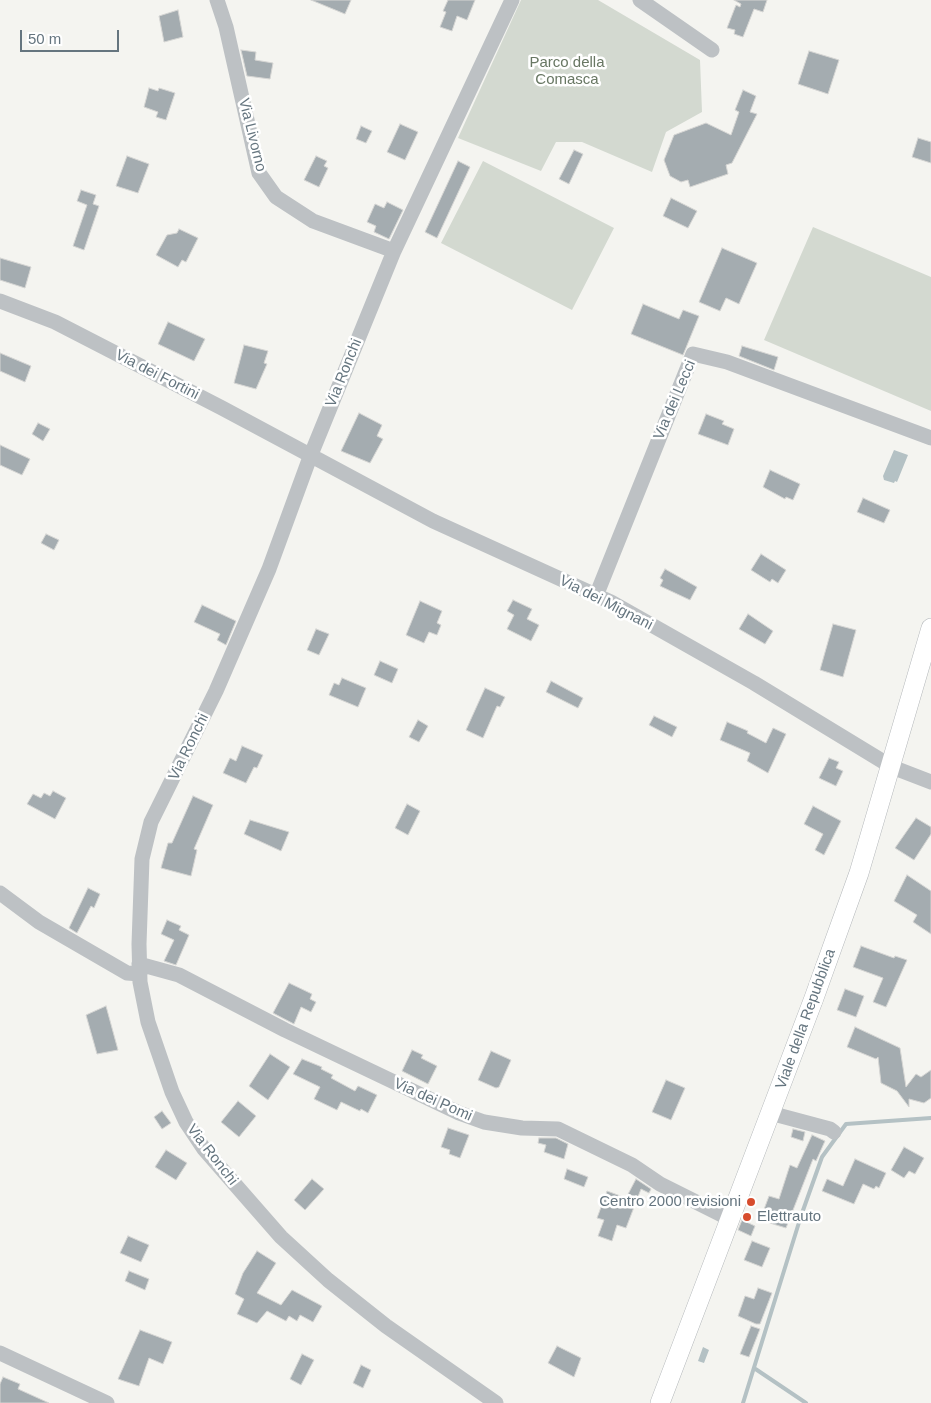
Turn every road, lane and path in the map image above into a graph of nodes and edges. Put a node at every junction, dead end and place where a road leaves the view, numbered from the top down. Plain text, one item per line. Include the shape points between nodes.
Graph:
1 (217, 0) edge
2 (512, 0) edge
3 (640, 0) edge
4 (712, 50) dead end
5 (394, 251) junction
6 (0, 301) edge
7 (931, 438) edge
8 (310, 457) junction
9 (596, 596) junction
10 (931, 628) edge
11 (892, 767) junction
12 (931, 782) edge
13 (0, 893) edge
14 (140, 969) junction
15 (770, 1113) junction
16 (834, 1132) dead end
17 (730, 1219) junction
18 (0, 1353) edge
19 (83, 1398) edge
20 (107, 1403) edge
21 (496, 1403) edge
22 (660, 1403) edge

1 - 5 street, Via Livorno via 259,173 276,197 313,221
2 - 5 street, Via Ronchi
3 - 4 street
5 - 8 street, Via Ronchi
6 - 8 street, Via dei Fortini via 55,322
7 - 9 street, Via dei Lecci via 727,362 693,354
8 - 9 street, Via dei Mignani via 433,521
8 - 14 street, Via Ronchi via 269,569 224,674 152,822 142,858
9 - 11 street, Via dei Mignani via 754,684
10 - 11 main road, Viale della Repubblica
11 - 12 street, Via dei Mignani
11 - 15 main road, Viale della Repubblica via 859,873
13 - 14 street, Via dei Pomi via 55,931 127,973
14 - 17 street, Via dei Pomi via 179,975 459,1113 484,1122 558,1129
14 - 21 street, Via Ronchi via 148,1022 172,1092 204,1149 281,1237 328,1280 386,1326
15 - 16 street
15 - 17 main road, Viale della Repubblica
17 - 22 main road, Viale della Repubblica
18 - 19 street
19 - 20 street

